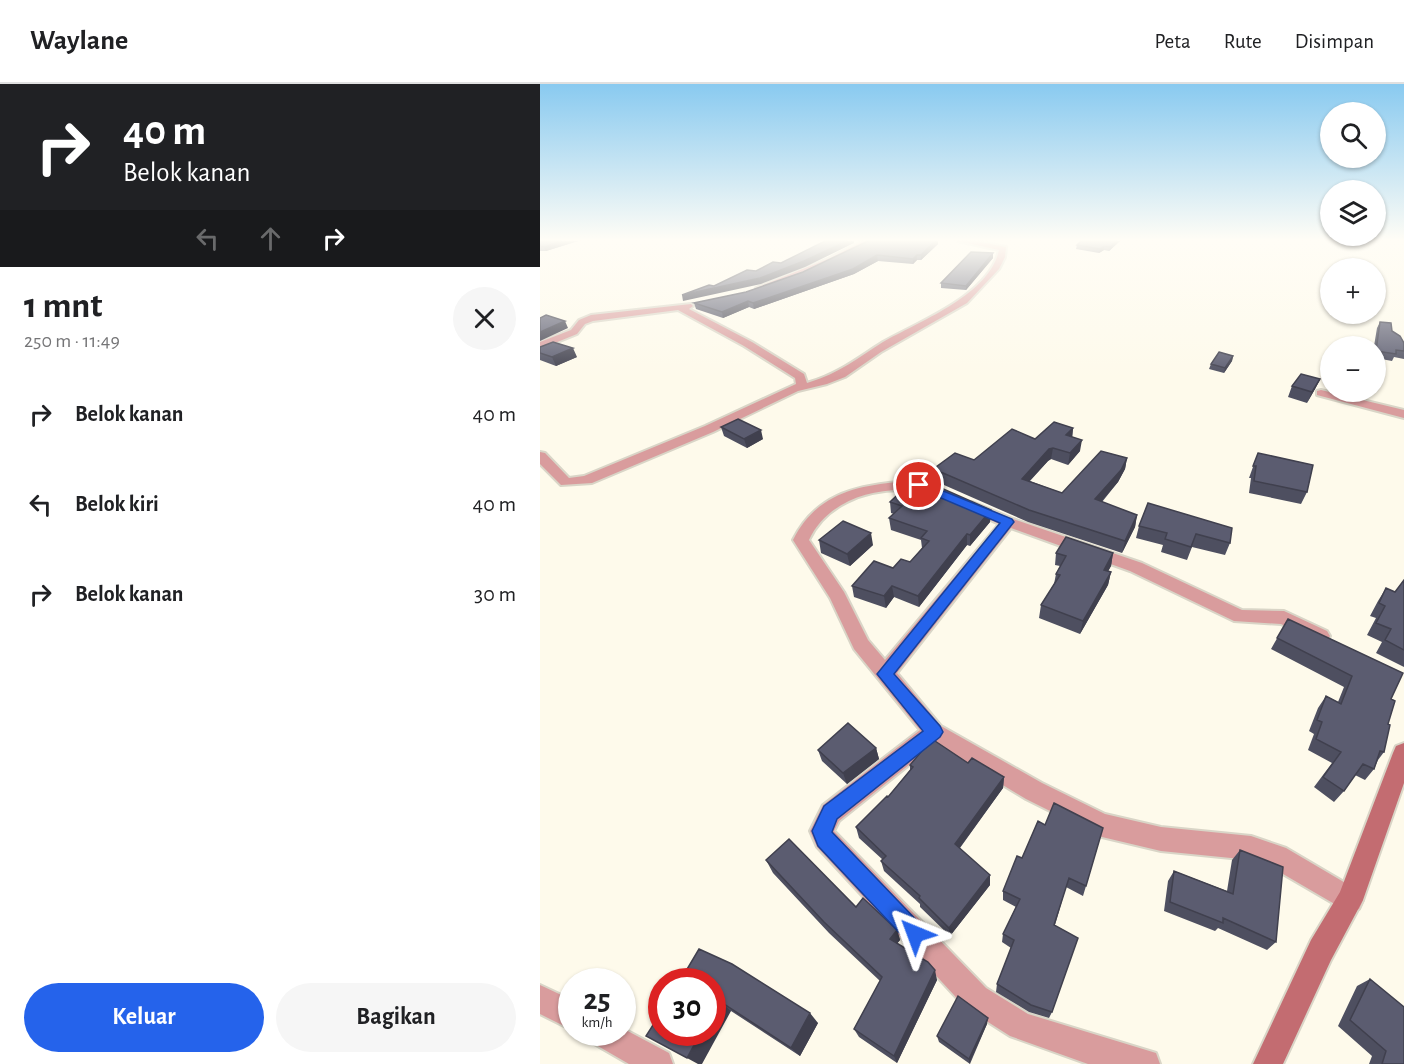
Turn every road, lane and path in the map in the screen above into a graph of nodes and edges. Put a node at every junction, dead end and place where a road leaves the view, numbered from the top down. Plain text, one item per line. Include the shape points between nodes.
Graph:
1 (763, 287) edge
2 (981, 287) edge
3 (747, 293) edge
4 (699, 305) edge
5 (679, 307) junction
6 (540, 346) edge
7 (799, 388) junction
8 (1357, 402) edge
9 (1404, 414) edge
10 (540, 456) edge
11 (1008, 522) junction
12 (1333, 642) edge
13 (885, 674) junction
14 (934, 732) junction
15 (1404, 753) edge
16 (1350, 900) junction
17 (540, 999) edge
18 (558, 1009) edge
19 (626, 1046) edge
20 (658, 1064) edge
21 (1144, 1064) edge
22 (1268, 1064) edge

1 - 3 street
2 - 7 street via 962,305 877,350 840,377
4 - 5 street
5 - 6 street via 591,318 574,332
5 - 7 street via 800,376
7 - 10 street via 587,480 566,482
8 - 9 street
11 - 12 street via 1136,567 1240,616 1284,618
11 - 13 street
11 - 13 street via 919,485 896,485 841,499 808,523 801,540 838,596 861,644
13 - 14 street
14 - 16 street via 1034,791 1102,825 1161,839 1251,848 1277,857
14 - 21 street via 831,813 822,831 825,839 976,998 1020,1026
15 - 16 main road
16 - 22 main road via 1321,950
17 - 18 street
19 - 20 street

